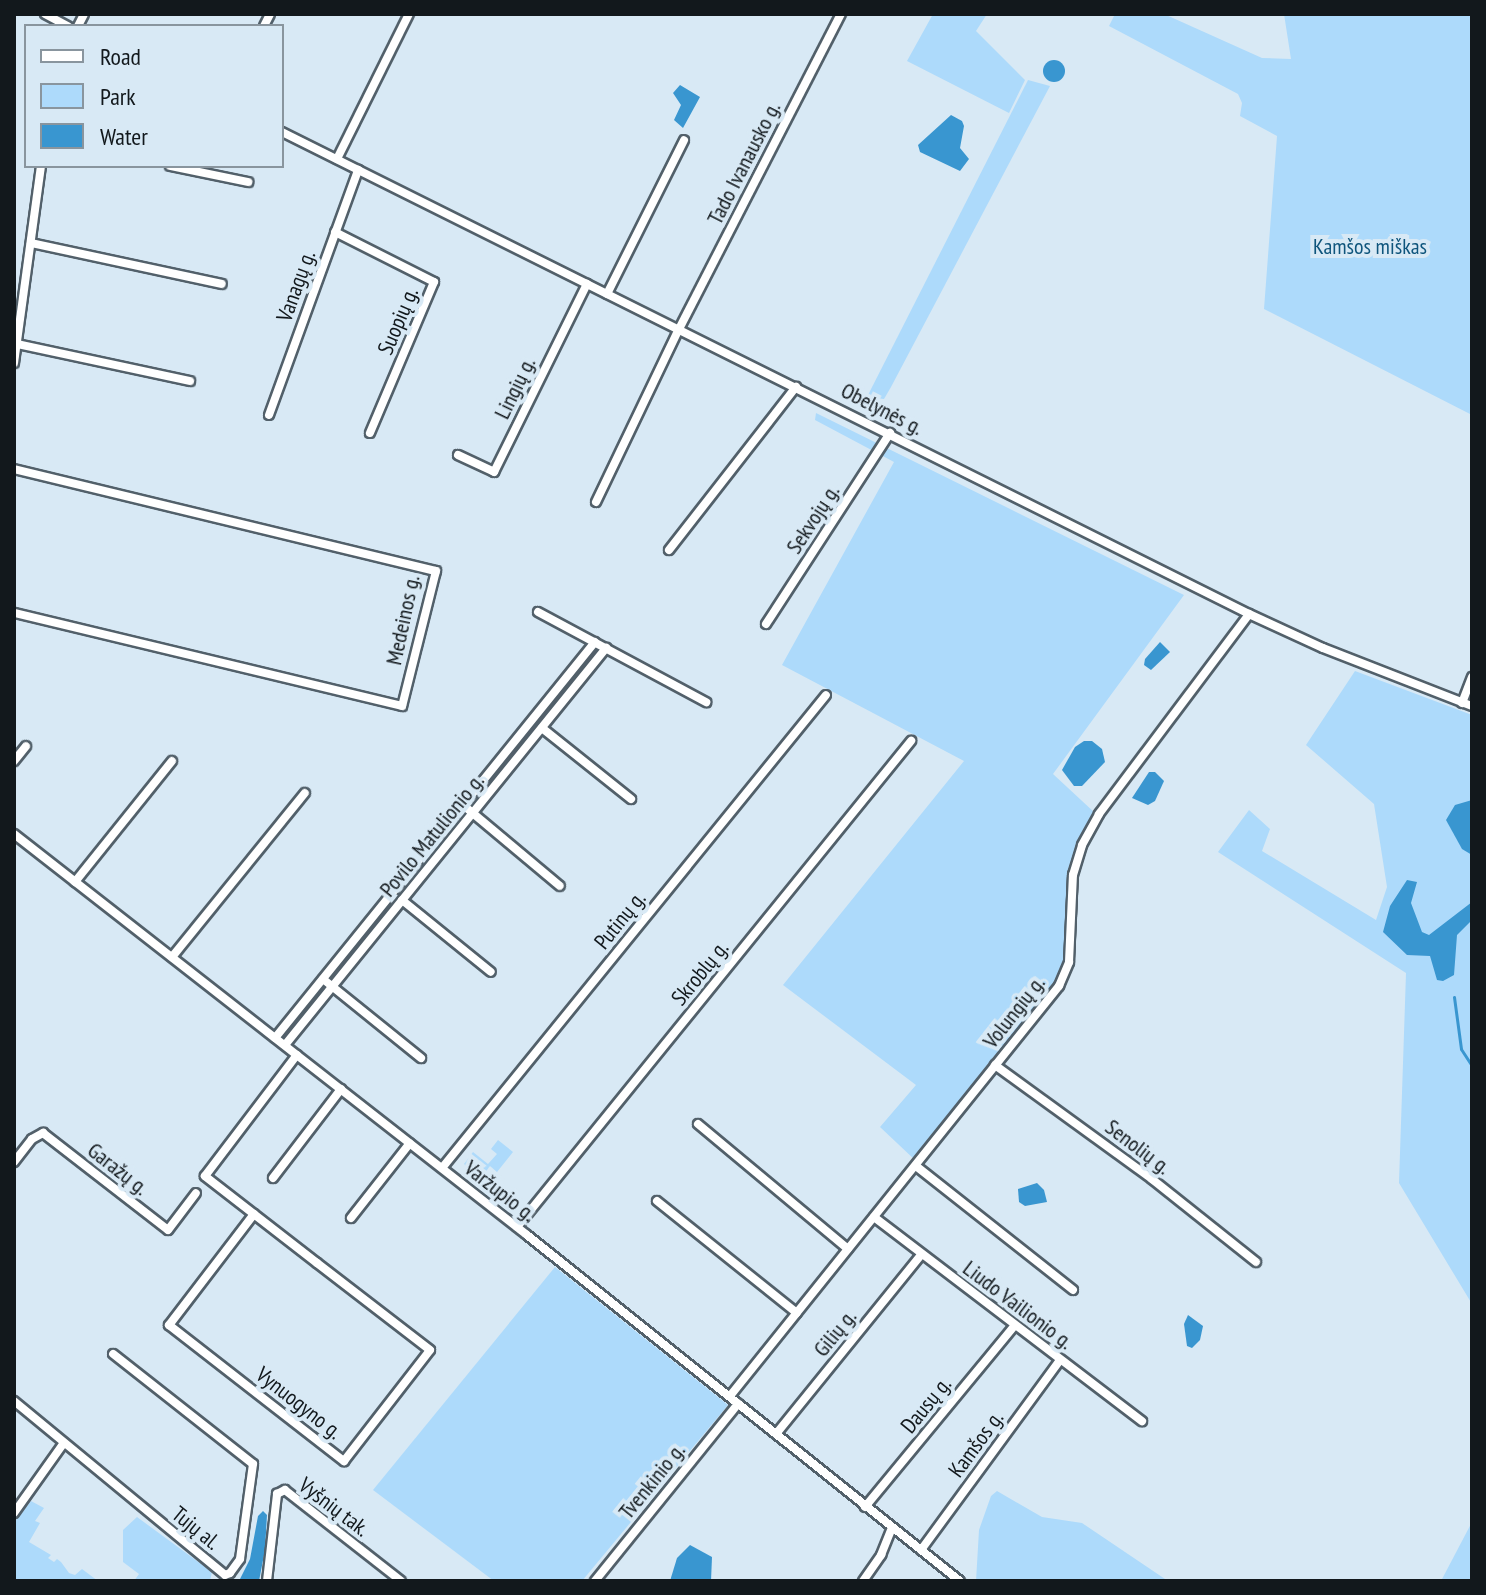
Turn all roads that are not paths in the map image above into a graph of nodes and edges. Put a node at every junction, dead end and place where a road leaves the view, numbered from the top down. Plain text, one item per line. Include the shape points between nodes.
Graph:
1 (45, 14) edge
2 (409, 14) edge
3 (841, 14) edge
4 (57, 23) edge
5 (284, 133) edge
6 (684, 140) dead end
7 (337, 159) junction
8 (41, 168) edge
9 (180, 168) edge
10 (358, 170) junction
11 (248, 182) dead end
12 (335, 232) junction
13 (31, 243) junction
14 (222, 284) dead end
15 (587, 284) junction
16 (607, 294) junction
17 (679, 329) junction
18 (17, 344) junction
19 (14, 363) edge
20 (190, 381) dead end
21 (796, 387) junction
22 (269, 415) dead end
23 (370, 433) dead end
24 (890, 433) junction
25 (458, 455) dead end
26 (14, 469) edge
27 (596, 502) dead end
28 (669, 550) dead end
29 (538, 612) dead end
30 (14, 613) edge
31 (1249, 614) junction
32 (766, 624) dead end
33 (595, 642) junction
34 (606, 648) junction
35 (1472, 677) edge
36 (826, 695) dead end
37 (706, 702) dead end
38 (1462, 703) junction
39 (1472, 706) edge
40 (542, 728) junction
41 (911, 741) dead end
42 (26, 746) dead end
43 (14, 761) edge
44 (172, 761) dead end
45 (305, 793) dead end
46 (631, 799) dead end
47 (463, 805) junction
48 (473, 813) junction
49 (14, 834) edge
50 (75, 882) junction
51 (560, 886) dead end
52 (402, 900) junction
53 (172, 957) junction
54 (491, 972) dead end
55 (323, 979) junction
56 (333, 987) junction
57 (275, 1038) junction
58 (285, 1045) junction
59 (297, 1055) junction
60 (421, 1058) dead end
61 (995, 1065) junction
62 (341, 1089) junction
63 (698, 1124) dead end
64 (410, 1143) junction
65 (14, 1162) edge
66 (916, 1166) junction
67 (442, 1168) junction
68 (273, 1178) dead end
69 (196, 1193) dead end
70 (657, 1201) dead end
71 (254, 1214) junction
72 (874, 1217) junction
73 (351, 1218) dead end
74 (517, 1227) junction
75 (848, 1249) junction
76 (921, 1255) junction
77 (1256, 1262) dead end
78 (1073, 1290) dead end
79 (797, 1313) junction
80 (1014, 1326) junction
81 (113, 1354) dead end
82 (1060, 1360) junction
83 (730, 1396) junction
84 (14, 1401) edge
85 (738, 1404) junction
86 (1142, 1421) dead end
87 (776, 1434) junction
88 (63, 1444) junction
89 (865, 1507) junction
90 (14, 1513) edge
91 (892, 1528) junction
92 (921, 1550) junction
93 (223, 1578) edge
94 (267, 1581) edge
95 (401, 1581) edge
96 (595, 1581) edge
97 (863, 1581) edge
98 (960, 1581) edge

1 - 4 street
2 - 7 street
3 - 17 street, Tado Ivanausko g.
5 - 7 street, Obelynės g.
6 - 16 street
7 - 10 street, Obelynės g.
8 - 13 street
9 - 11 street
10 - 12 street, Vanagų g.
10 - 15 street, Obelynės g.
12 - 22 street, Vanagų g.
12 - 23 street, Suopių g. via 434,282
13 - 14 street
13 - 18 street
15 - 16 street, Obelynės g.
15 - 25 street, Lingių g. via 494,472
16 - 17 street, Obelynės g.
17 - 21 street, Obelynės g.
17 - 27 street, Tado Ivanausko g.
18 - 19 street
18 - 20 street
21 - 24 street, Obelynės g.
21 - 28 street
24 - 31 street, Obelynės g.
24 - 32 street, Sekvojų g.
26 - 30 street, Medeinos g. via 436,571 402,706
29 - 33 street
31 - 38 street, Obelynės g.
31 - 61 street, Volungių g. via 1089,831 1073,875 1065,974
33 - 34 street
33 - 47 street, Povilo Matulionio g.
34 - 37 street
34 - 40 street, Povilo Matulionio g.
35 - 38 street
36 - 67 street, Putinų g.
38 - 39 street, Obelynės g.
40 - 46 street
40 - 48 street, Povilo Matulionio g.
41 - 74 street, Skroblų g.
42 - 43 street
44 - 50 street
45 - 53 street
47 - 48 street
47 - 55 street, Povilo Matulionio g.
48 - 51 street
48 - 52 street, Povilo Matulionio g.
49 - 50 street, Varžupio g.
50 - 53 street, Varžupio g.
52 - 54 street
52 - 56 street, Povilo Matulionio g.
53 - 57 street, Varžupio g.
55 - 56 street
55 - 57 street, Povilo Matulionio g.
56 - 58 street, Povilo Matulionio g.
56 - 60 street
57 - 58 street, Varžupio g.
58 - 59 street, Varžupio g.
59 - 62 street, Varžupio g.
59 - 71 street, Vynuogyno g. via 205,1176
61 - 66 street, Volungių g.
61 - 77 street, Senolių g.
62 - 64 street, Varžupio g.
62 - 68 street
63 - 75 street
64 - 67 street, Varžupio g.
64 - 73 street
65 - 69 street, Garažų g. via 43,1133 168,1230
66 - 72 street, Volungių g.
66 - 78 street
67 - 74 street, Varžupio g.
70 - 79 street
71 - 71 street, Vynuogyno g. via 430,1350 344,1461 169,1325
72 - 75 street, Volungių g.
72 - 76 street, Liudo Vailionio g.
74 - 83 street, Varžupio g.
75 - 79 street, Volungių g.
76 - 80 street, Liudo Vailionio g.
76 - 87 street, Gilių g.
79 - 83 street, Volungių g.
80 - 82 street, Liudo Vailionio g.
80 - 89 street, Dausų g.
81 - 93 street, Tujų al. via 253,1464 240,1559
82 - 86 street, Liudo Vailionio g.
82 - 92 street, Kamšos g.
83 - 85 street, Varžupio g.
84 - 88 street, Tujų al.
85 - 87 street, Varžupio g.
85 - 96 street, Tvenkinio g.
87 - 89 street, Varžupio g.
88 - 90 street
88 - 93 street, Tujų al.
89 - 91 street, Varžupio g.
91 - 92 street, Varžupio g.
91 - 97 street
92 - 98 street, Varžupio g.
94 - 95 street, Vyšnių tak. via 277,1494 285,1490

